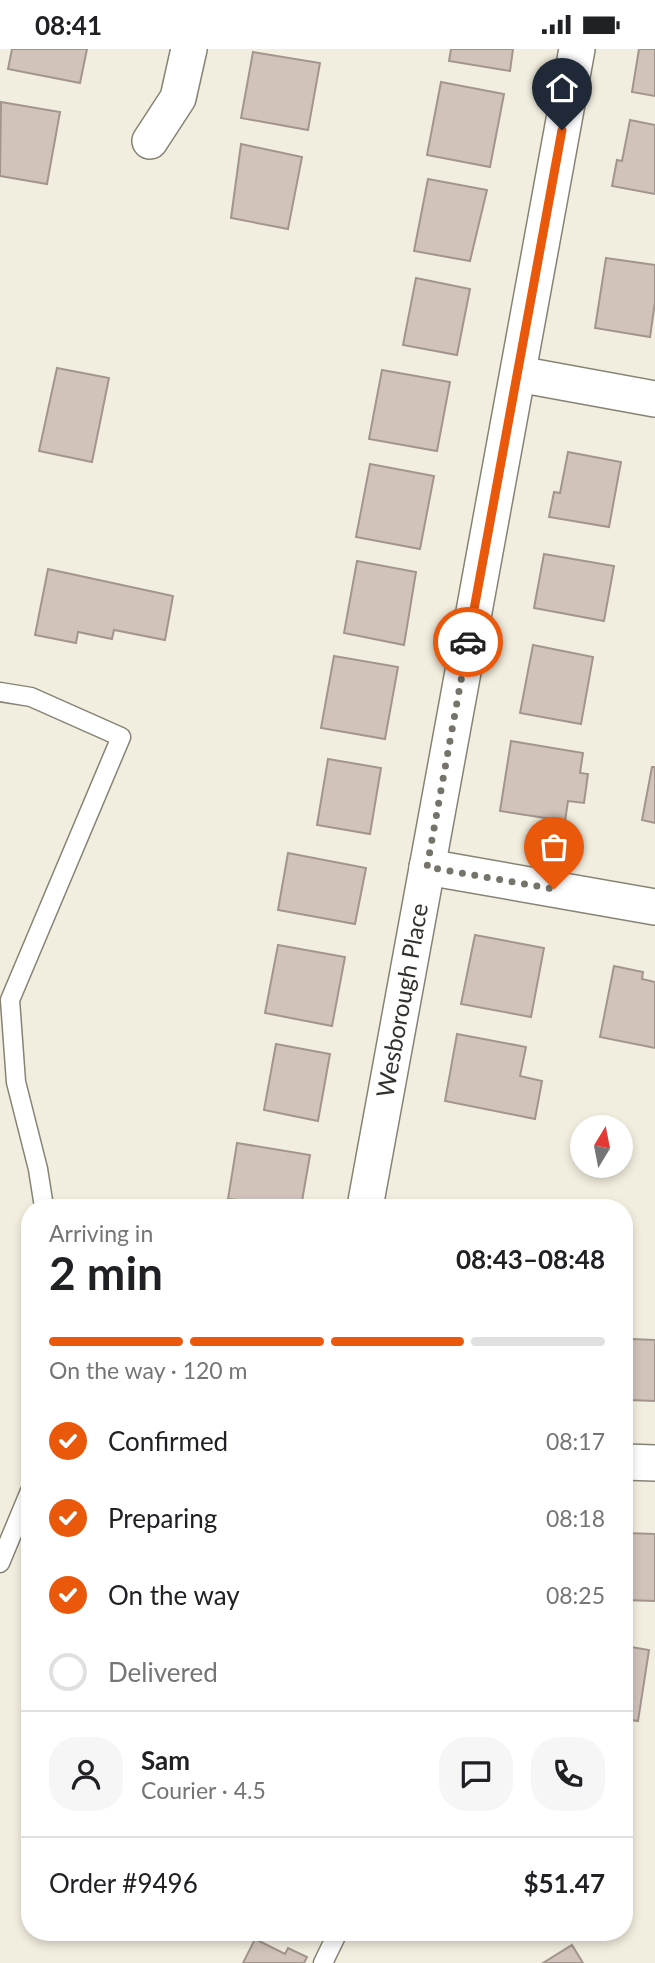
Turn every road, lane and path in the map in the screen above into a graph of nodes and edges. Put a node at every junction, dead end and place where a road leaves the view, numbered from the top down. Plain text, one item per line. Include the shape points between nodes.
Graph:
1 (189, 49) edge
2 (577, 49) edge
3 (150, 141) dead end
4 (517, 374) junction
5 (655, 399) edge
6 (0, 692) edge
7 (427, 867) junction
8 (655, 907) edge
9 (5, 999) edge
10 (43, 1199) edge
11 (366, 1199) edge
12 (633, 1462) edge
13 (655, 1463) edge
14 (21, 1512) edge
15 (0, 1563) edge
16 (334, 1941) edge
17 (323, 1963) edge

1 - 3 street via 178,98
2 - 4 street, Wesborough Place
4 - 5 street
4 - 7 street, Wesborough Place
6 - 9 lane via 31,697 121,737
7 - 8 street
7 - 11 street, Wesborough Place
9 - 10 lane via 16,1082
12 - 13 street
14 - 15 lane
16 - 17 lane

